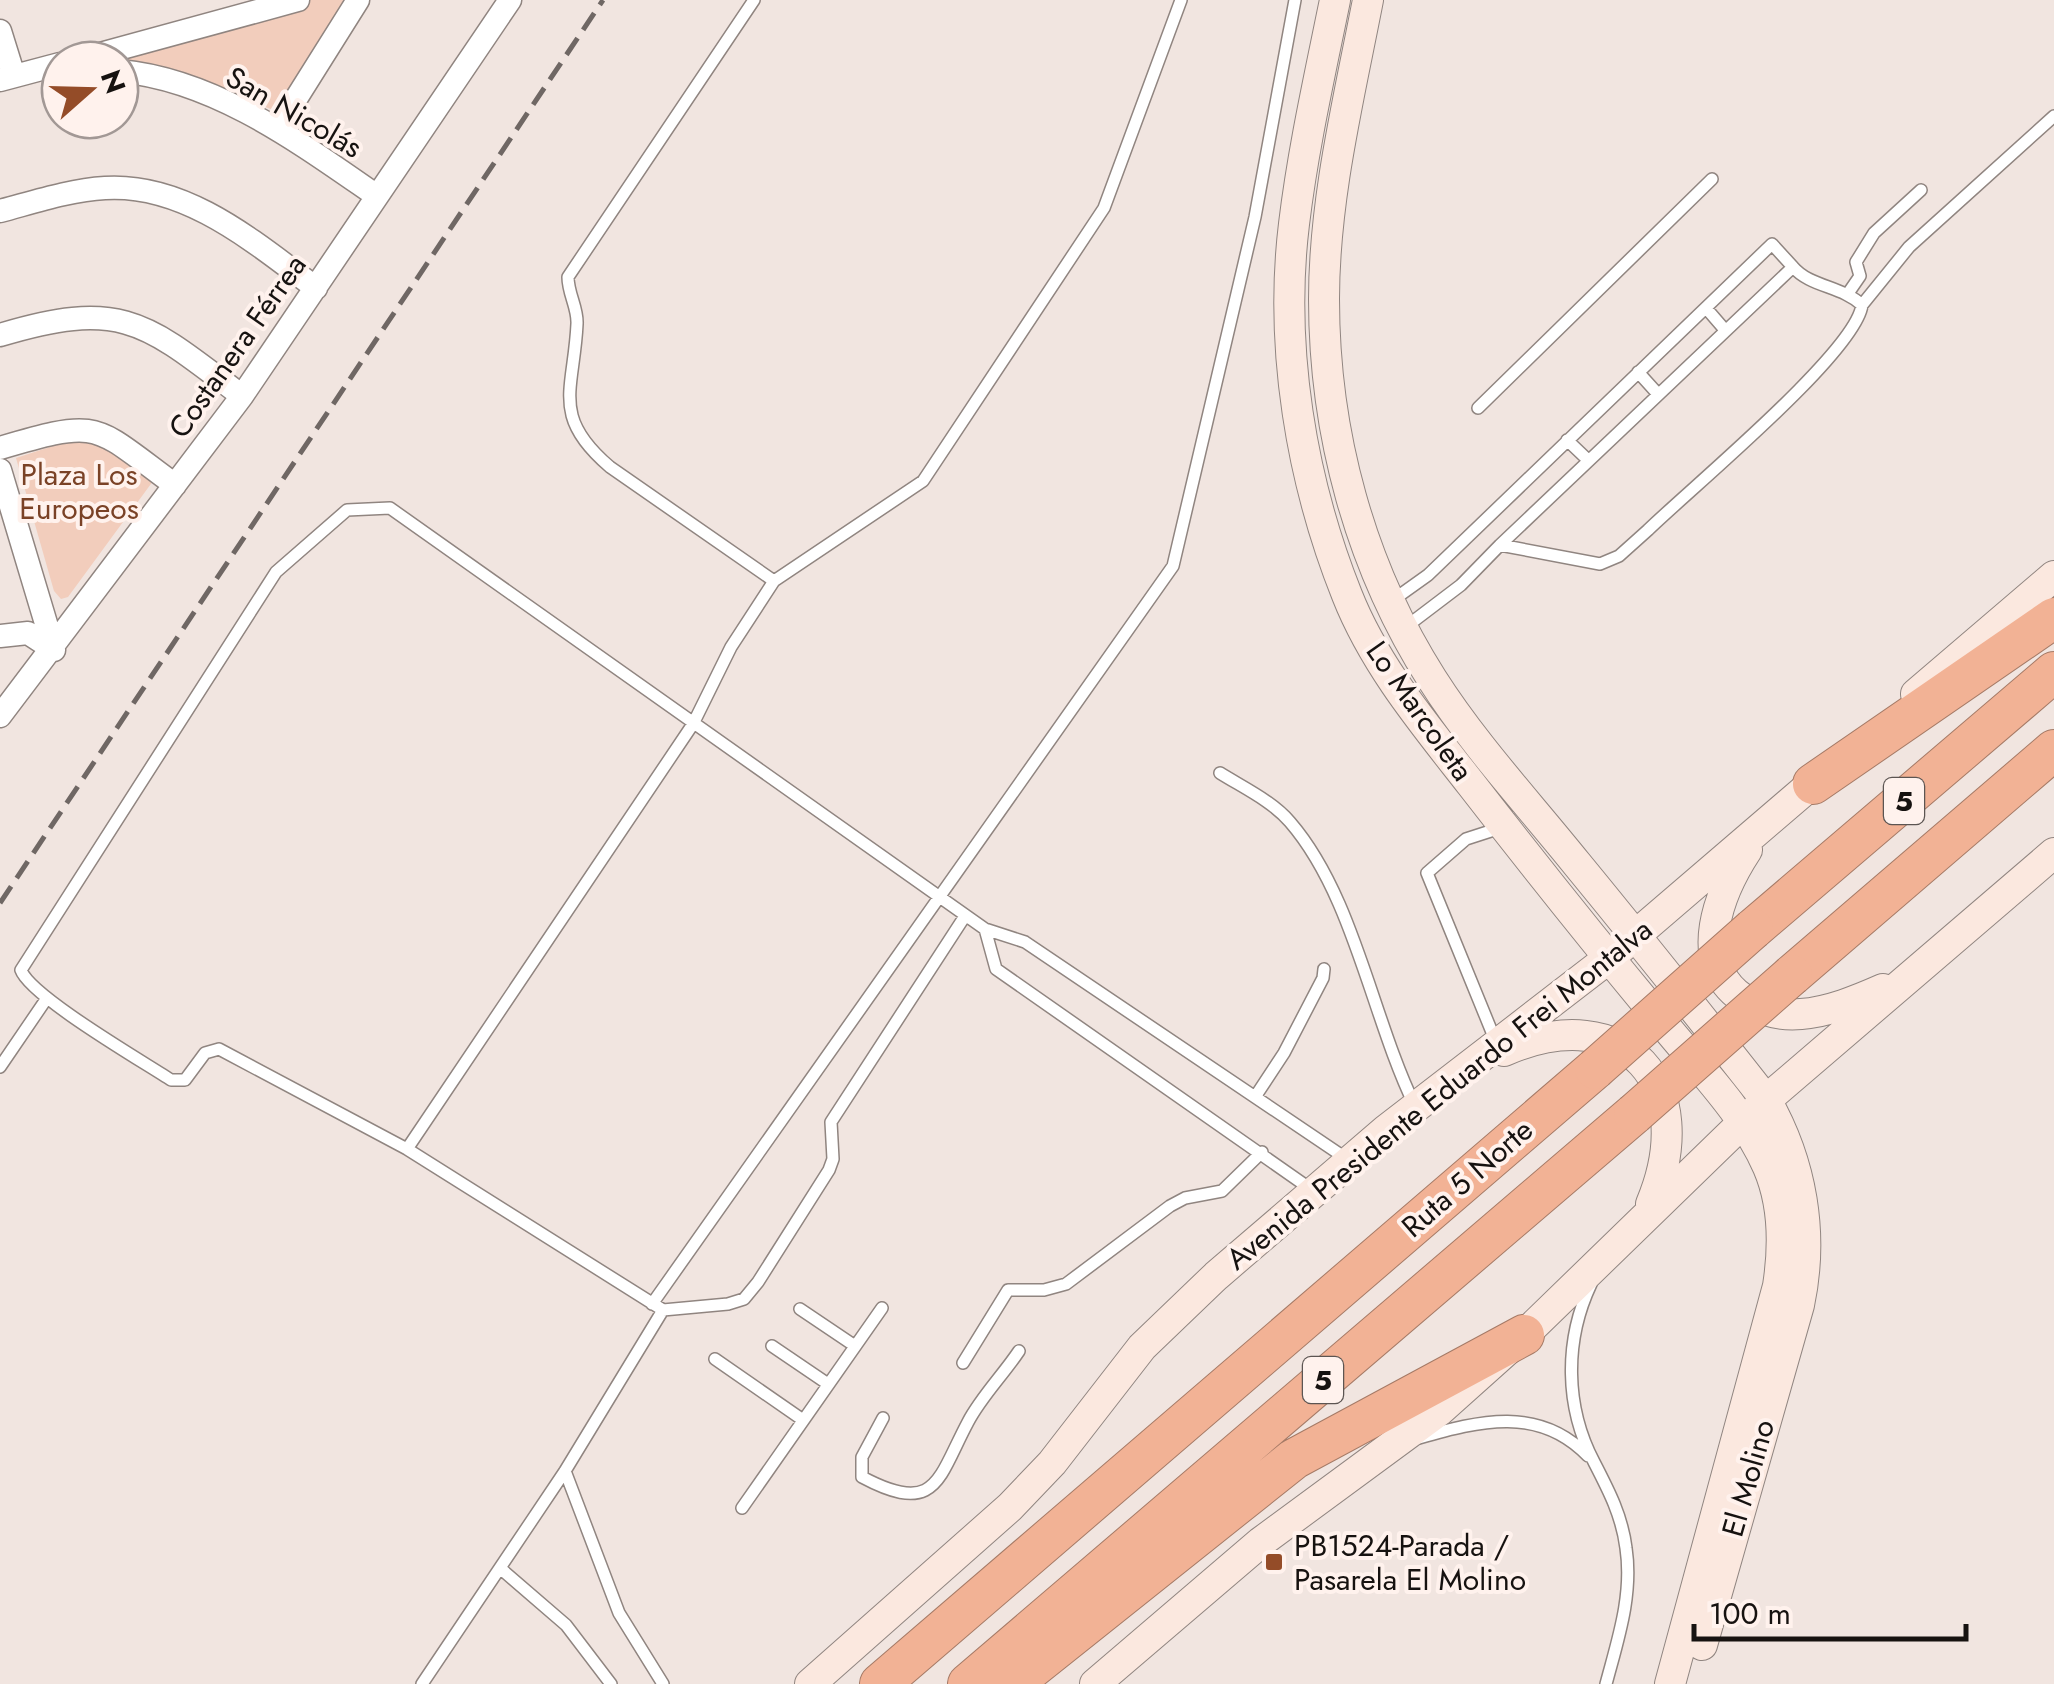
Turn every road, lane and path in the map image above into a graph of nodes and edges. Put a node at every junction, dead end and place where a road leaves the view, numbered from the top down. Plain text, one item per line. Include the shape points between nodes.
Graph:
1 (298, 0) edge
2 (358, 0) edge
3 (510, 0) edge
4 (754, 0) edge
5 (1181, 0) edge
6 (1295, 0) edge
7 (1334, 0) edge
8 (1368, 0) edge
9 (263, 5) edge
10 (0, 32) edge
11 (140, 41) edge
12 (40, 70) edge
13 (140, 75) edge
14 (7, 78) edge
15 (1316, 98) junction
16 (1347, 111) junction
17 (2054, 116) edge
18 (277, 129) junction
19 (1308, 145) junction
20 (1339, 158) junction
21 (1712, 180) dead end
22 (1921, 190) dead end
23 (377, 196) junction
24 (0, 211) edge
25 (1792, 266) junction
26 (316, 288) junction
27 (1849, 292) junction
28 (1862, 306) junction
29 (1706, 308) junction
30 (1725, 330) junction
31 (0, 334) edge
32 (1638, 372) junction
33 (1657, 393) junction
34 (242, 396) junction
35 (1478, 408) dead end
36 (1567, 440) junction
37 (0, 448) edge
38 (1588, 460) junction
39 (0, 470) edge
40 (175, 485) junction
41 (1500, 545) junction
42 (2054, 576) edge
43 (774, 581) junction
44 (1396, 616) junction
45 (2054, 618) edge
46 (0, 636) edge
47 (54, 650) junction
48 (2054, 672) edge
49 (0, 716) edge
50 (693, 724) junction
51 (2054, 750) edge
52 (1220, 773) dead end
53 (1812, 784) junction
54 (1762, 826) junction
55 (1504, 827) junction
56 (2054, 853) edge
57 (938, 896) junction
58 (965, 916) junction
59 (985, 929) junction
60 (1635, 935) junction
61 (1608, 958) junction
62 (1324, 968) dead end
63 (1906, 979) junction
64 (47, 998) junction
65 (1497, 1044) junction
66 (1468, 1066) junction
67 (0, 1067) edge
68 (1255, 1096) junction
69 (1766, 1100) junction
70 (1415, 1106) junction
71 (1744, 1122) junction
72 (407, 1149) junction
73 (1262, 1152) junction
74 (1345, 1165) junction
75 (1314, 1192) junction
76 (1646, 1216) junction
77 (1608, 1254) junction
78 (1805, 1272) joint
79 (657, 1307) junction
80 (882, 1308) dead end
81 (800, 1309) dead end
82 (1765, 1332) joint
83 (1524, 1335) junction
84 (772, 1346) dead end
85 (855, 1346) junction
86 (1019, 1352) dead end
87 (715, 1360) dead end
88 (963, 1362) dead end
89 (828, 1384) junction
90 (883, 1418) dead end
91 (803, 1420) junction
92 (1401, 1443) junction
93 (1594, 1463) junction
94 (565, 1470) junction
95 (742, 1508) dead end
96 (500, 1568) junction
97 (422, 1684) edge
98 (611, 1684) edge
99 (663, 1684) edge
100 (810, 1684) edge
101 (880, 1684) edge
102 (968, 1684) edge
103 (1012, 1684) edge
104 (1095, 1684) edge
105 (1606, 1684) edge
106 (1670, 1684) edge
107 (1692, 1684) edge

1 - 9 street
2 - 18 street
3 - 23 street, Costanera Férrea
4 - 43 lane via 575,264 568,290 577,321 567,404 588,448 610,467
5 - 43 lane via 1104,208 923,481
6 - 57 lane via 1255,217 1173,566
7 - 15 main road, Lo Marcoleta
8 - 16 main road, Lo Marcoleta
9 - 11 street
10 - 14 street
12 - 14 street
13 - 18 street, San Nicolás via 219,99
15 - 16 main road
15 - 19 main road, Lo Marcoleta
16 - 20 main road, Lo Marcoleta
17 - 28 lane via 1909,247
18 - 23 street, San Nicolás
19 - 20 main road
19 - 55 main road, Lo Marcoleta via 1290,301 1300,424 1320,513 1348,599 1374,649
20 - 44 main road, Lo Marcoleta via 1325,259 1328,375 1344,472
21 - 35 lane
22 - 27 lane via 1874,233 1856,262 1860,276
23 - 26 street, Costanera Férrea
24 - 26 street via 88,190 148,190 206,212
25 - 27 lane
25 - 29 lane via 1772,244
25 - 30 lane
26 - 34 street, Costanera Férrea
27 - 28 lane
28 - 41 lane via 1836,354 1619,556 1600,564
29 - 30 lane
29 - 32 lane
30 - 33 lane
31 - 34 street via 77,316 128,321 171,341
32 - 33 lane
32 - 36 lane
33 - 38 lane
34 - 40 street, Costanera Férrea
36 - 38 lane
36 - 44 lane via 1428,575
37 - 40 street via 67,428 97,430
38 - 41 lane
39 - 47 street
40 - 47 street, Costanera Férrea
41 - 44 lane via 1462,584
42 - 53 main road, Avenida Presidente Eduardo Frei Montalva
43 - 50 lane
44 - 60 main road, Lo Marcoleta via 1459,718
45 - 53 highway
46 - 47 street via 28,632
47 - 49 street, Costanera Férrea
48 - 101 highway, Ruta 5 Norte / 5, bridge
50 - 57 lane
50 - 64 lane via 390,508 347,510 276,572 23,960 24,979
50 - 72 lane
51 - 102 highway, Ruta 5 Norte / 5, bridge
52 - 70 lane via 1288,820 1311,850
53 - 54 main road, Avenida Presidente Eduardo Frei Montalva
54 - 60 main road, Avenida Presidente Eduardo Frei Montalva
54 - 63 main road via 1732,875 1714,923 1716,958 1728,986 1757,1007 1800,1014
55 - 61 main road, Lo Marcoleta
55 - 65 lane via 1466,839 1427,873
56 - 63 main road
57 - 58 lane
57 - 79 lane
58 - 59 lane
58 - 79 lane via 831,1122 829,1170 758,1282 744,1299 728,1304
59 - 68 lane via 1025,942
59 - 73 lane via 996,969
60 - 61 main road, Avenida Presidente Eduardo Frei Montalva
60 - 69 main road, Lo Marcoleta
61 - 65 main road, Avenida Presidente Eduardo Frei Montalva
61 - 71 main road, Lo Marcoleta
62 - 68 lane via 1284,1053
63 - 69 main road
64 - 67 lane
64 - 72 lane via 171,1080 185,1080 205,1053 219,1049
65 - 66 main road, Avenida Presidente Eduardo Frei Montalva
66 - 70 main road, Avenida Presidente Eduardo Frei Montalva
66 - 76 main road via 1556,1034 1604,1040 1632,1056 1653,1079 1669,1122 1669,1153
68 - 74 lane via 1338,1153
69 - 71 main road
69 - 78 main road, Lo Marcoleta via 1798,1180
70 - 74 main road, Avenida Presidente Eduardo Frei Montalva
71 - 76 main road
71 - 82 main road, Lo Marcoleta via 1769,1169 1780,1218 1781,1264
72 - 79 lane
73 - 75 lane
73 - 88 lane via 1222,1192 1170,1206 1066,1284 1008,1290
74 - 75 main road, Avenida Presidente Eduardo Frei Montalva
75 - 100 main road, Avenida Presidente Eduardo Frei Montalva via 1154,1334 1010,1508
76 - 77 main road
77 - 83 main road
77 - 93 lane via 1581,1307 1571,1366 1576,1415
78 - 107 main road, El Molino
79 - 94 lane
80 - 85 lane
81 - 85 lane
82 - 106 main road, El Molino
83 - 92 main road
83 - 103 highway via 1285,1464
84 - 89 lane
85 - 89 lane
86 - 90 lane via 969,1419 940,1482 925,1491 889,1491 862,1476 862,1457
87 - 91 lane
89 - 91 lane
91 - 95 lane
92 - 93 lane via 1470,1424 1521,1421 1562,1434
92 - 104 main road via 1261,1542
93 - 105 lane via 1618,1512 1627,1551 1627,1596
94 - 96 lane
94 - 99 lane via 619,1613
96 - 97 lane
96 - 98 lane via 566,1625

